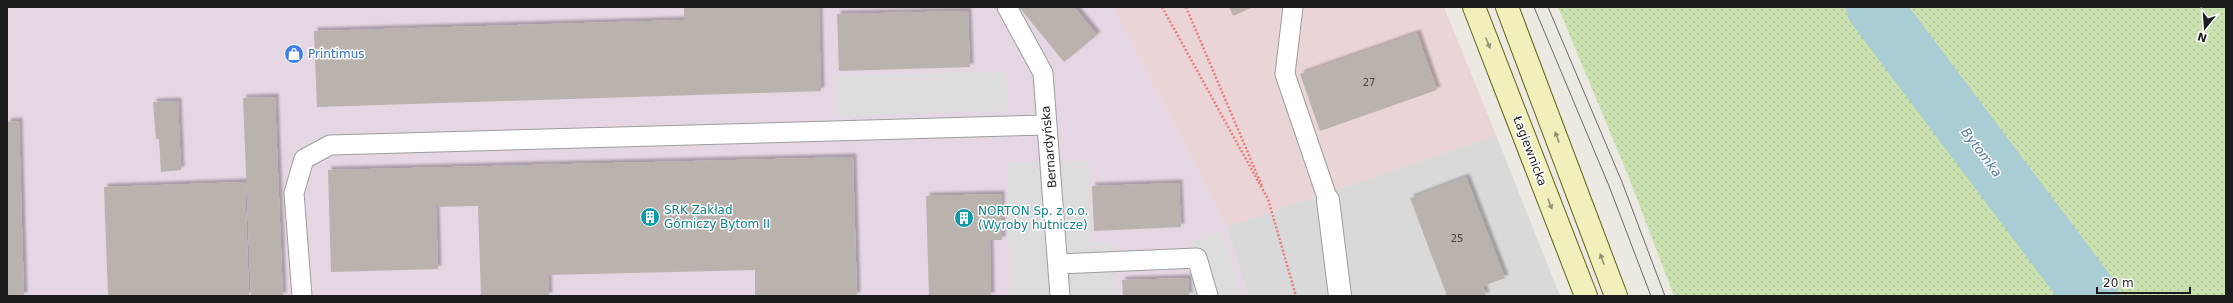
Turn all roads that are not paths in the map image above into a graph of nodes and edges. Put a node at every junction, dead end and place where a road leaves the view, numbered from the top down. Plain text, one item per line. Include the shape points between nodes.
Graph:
1 (1007, 7) edge
2 (1294, 7) edge
3 (1474, 7) edge
4 (1507, 7) edge
5 (1047, 125) junction
6 (1328, 200) joint
7 (1058, 264) junction
8 (302, 296) edge
9 (1060, 296) edge
10 (1208, 296) edge
11 (1340, 296) edge
12 (1586, 296) edge
13 (1616, 296) edge

1 - 5 lane, Bernardyńska via 1043,74
2 - 6 lane via 1285,74
3 -> 12 main road, Łagiewnicka
13 -> 4 main road
5 - 7 lane, Bernardyńska
5 - 8 lane via 330,145 304,159 294,193
6 - 11 street
7 - 9 lane, Bernardyńska
7 - 10 lane via 1197,258

